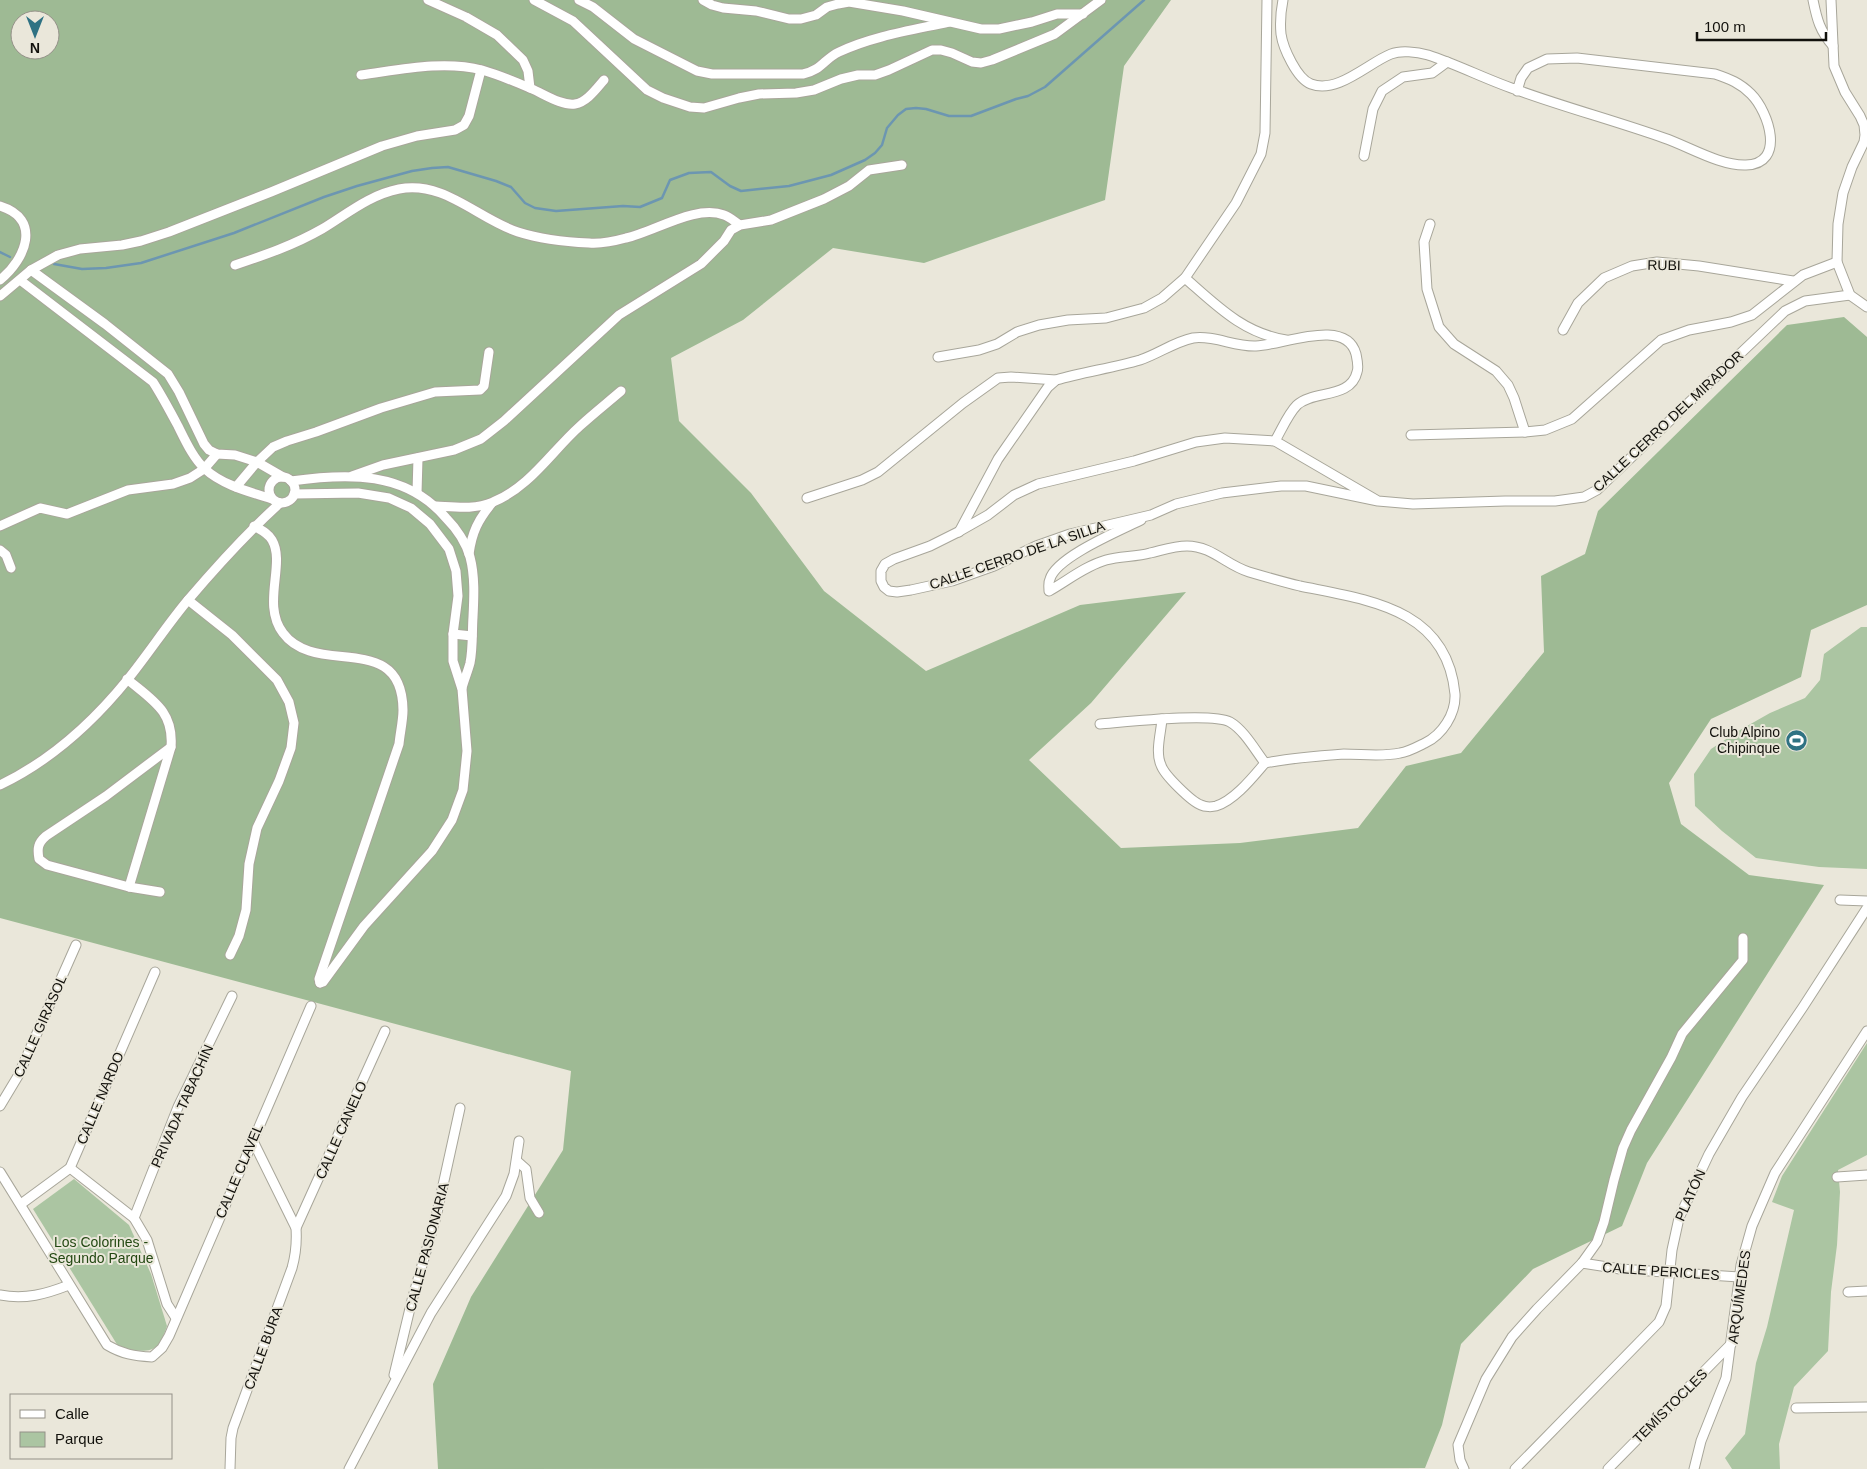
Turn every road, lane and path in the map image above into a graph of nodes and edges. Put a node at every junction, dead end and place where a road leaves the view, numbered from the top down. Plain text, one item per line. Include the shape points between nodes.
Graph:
1 (428, 0) edge
2 (534, 0) edge
3 (579, 0) edge
4 (703, 0) edge
5 (1101, 0) edge
6 (1267, 0) edge
7 (1283, 0) edge
8 (1813, 0) edge
9 (1831, 0) edge
10 (1083, 14) junction
11 (949, 22) junction
12 (1833, 46) junction
13 (1447, 62) junction
14 (481, 70) junction
15 (361, 75) dead end
16 (604, 80) dead end
17 (530, 88) junction
18 (1517, 91) junction
19 (1364, 156) dead end
20 (902, 165) dead end
21 (0, 206) edge
22 (1430, 224) dead end
23 (740, 225) junction
24 (1837, 262) junction
25 (235, 265) dead end
26 (31, 270) junction
27 (1185, 278) junction
28 (0, 280) edge
29 (20, 280) junction
30 (1793, 281) junction
31 (1850, 295) junction
32 (0, 296) edge
33 (1867, 307) edge
34 (105, 324) junction
35 (1563, 330) dead end
36 (96, 337) junction
37 (1291, 341) junction
38 (489, 352) dead end
39 (938, 357) dead end
40 (1056, 380) junction
41 (621, 391) dead end
42 (179, 392) junction
43 (165, 400) junction
44 (1525, 432) junction
45 (1411, 436) dead end
46 (1275, 441) junction
47 (217, 454) junction
48 (418, 458) junction
49 (257, 462) junction
50 (204, 469) junction
51 (352, 476) junction
52 (287, 479) junction
53 (236, 486) junction
54 (417, 493) junction
55 (294, 494) junction
56 (807, 498) dead end
57 (1378, 501) junction
58 (276, 502) junction
59 (492, 503) junction
60 (436, 506) junction
61 (1151, 514) junction
62 (0, 526) edge
63 (254, 526) junction
64 (958, 532) junction
65 (0, 550) edge
66 (469, 554) junction
67 (11, 568) dead end
68 (458, 596) junction
69 (474, 598) junction
70 (188, 600) junction
71 (453, 634) junction
72 (472, 636) junction
73 (127, 679) junction
74 (462, 689) junction
75 (1162, 719) junction
76 (1100, 724) dead end
77 (171, 747) junction
78 (1265, 763) junction
79 (0, 785) edge
80 (129, 887) junction
81 (160, 892) dead end
82 (1840, 900) dead end
83 (1867, 901) edge
84 (1867, 908) edge
85 (1743, 938) dead end
86 (76, 945) dead end
87 (230, 956) dead end
88 (155, 972) dead end
89 (232, 996) dead end
90 (311, 1006) dead end
91 (386, 1031) dead end
92 (1867, 1031) edge
93 (0, 1106) edge
94 (460, 1108) dead end
95 (252, 1140) junction
96 (519, 1141) dead end
97 (517, 1161) junction
98 (70, 1168) junction
99 (0, 1172) edge
100 (1867, 1175) edge
101 (1837, 1177) dead end
102 (21, 1204) junction
103 (538, 1213) dead end
104 (134, 1218) junction
105 (296, 1228) junction
106 (1582, 1263) junction
107 (1670, 1272) junction
108 (1739, 1276) junction
109 (69, 1285) junction
110 (1867, 1291) edge
111 (1848, 1292) dead end
112 (0, 1295) edge
113 (176, 1318) junction
114 (1732, 1343) junction
115 (392, 1385) junction
116 (1867, 1407) edge
117 (1796, 1408) dead end
118 (230, 1469) edge
119 (349, 1469) edge
120 (1464, 1469) edge
121 (1515, 1469) edge
122 (1608, 1469) edge
123 (1694, 1469) edge

1 - 17 street via 497,35 523,60
2 - 10 street via 573,21 647,90 690,107 704,108 739,98 814,90 858,75 875,75 932,50 981,63 1055,34
3 - 11 street via 634,39 697,71 712,74 803,74 814,71 838,52 876,39
4 - 11 street via 723,8 789,19 816,15 849,2
5 - 10 street
6 - 27 street via 1265,133 1261,154 1236,203
7 - 13 street via 1281,34 1286,50 1301,78 1311,84 1335,84 1392,54 1410,52
8 - 12 street via 1823,34
9 - 12 street
10 - 11 street via 1057,14 999,29
12 - 24 street via 1834,66 1860,116 1865,135 1843,193
13 - 18 street
13 - 19 street via 1432,73 1403,77 1382,91 1373,109
14 - 15 street via 449,66
14 - 17 street
14 - 26 street via 470,116 455,130 382,146 160,235 122,245 80,249 58,255
16 - 17 street via 584,101 574,104
18 - 18 street via 1528,68 1547,59 1577,58 1716,74 1735,81 1756,99 1770,126 1772,139 1769,151 1761,161 1736,164
20 - 23 street via 869,170 824,199 770,220
21 - 28 street via 21,218 26,231 23,250 16,264
22 - 44 street via 1424,242 1427,288 1439,327 1454,344 1496,372 1508,385
23 - 25 street via 725,215 698,214 627,238 591,244 518,232 438,192 398,189 369,199 287,247
23 - 48 street via 731,230 701,264 618,315 481,439 454,450
24 - 30 street
24 - 31 street
26 - 29 street
26 - 34 street
27 - 37 street via 1226,314 1250,329
27 - 39 street via 1162,298 1144,308 1106,318 1039,325 997,344
29 - 32 street
29 - 36 street
30 - 35 street, RUBI via 1657,262 1632,266 1604,278 1578,303
30 - 44 street via 1752,315 1661,340 1572,419 1545,430
31 - 33 street
31 - 57 street, CALLE CERRO DEL MIRADOR via 1806,301 1785,311 1604,484 1584,497 1555,501 1413,504
34 - 36 street
34 - 42 street via 168,374
36 - 43 street via 153,382
37 - 40 street via 1254,346 1194,338 1140,360
37 - 46 street via 1318,334 1346,339 1354,347 1357,373 1353,382 1340,390 1309,397 1297,405
38 - 49 street via 484,386 480,390 435,392 381,408 273,447
40 - 56 street via 998,378 878,472
40 - 64 street via 998,459
41 - 59 street via 579,426 516,490
42 - 43 street via 174,399
42 - 47 street via 204,444
43 - 50 street
44 - 45 street
46 - 57 street, CALLE CERRO DEL MIRADOR
46 - 64 street, CALLE CERRO DE LA SILLA via 1225,438 1196,442 1038,484 1014,494 988,515
47 - 49 street via 235,455
47 - 50 street
48 - 51 street
48 - 54 street
49 - 52 street
49 - 53 street
50 - 53 street
50 - 62 street via 173,484 128,490 74,512 59,513 40,508
51 - 52 street
51 - 54 street via 398,484
52 - 55 street via 294,485
52 - 58 street via 274,479 269,486 268,491
53 - 58 street
54 - 60 street
55 - 58 street via 289,501
55 - 68 street via 358,493 389,498 411,508 430,524 449,549 456,571
57 - 61 street, CALLE CERRO DE LA SILLA via 1306,486 1281,486 1222,493
58 - 63 street
59 - 60 street via 459,508
59 - 66 street via 480,518
60 - 66 street via 454,527
61 - 64 street, CALLE CERRO DE LA SILLA via 1070,534 952,580 897,592 884,587 881,571 885,564
61 - 78 street via 1065,561 1051,576 1050,591 1104,561 1173,547 1198,546 1242,570 1374,602 1401,613 1422,626 1441,647 1452,675 1453,711 1442,730 1427,742 1401,753 1301,756
63 - 70 street
63 - 74 street via 265,532 276,551 275,619 287,638 306,650 380,664 394,676 401,694 403,711 399,744 320,983 324,982 364,926 432,851 452,820 463,790 467,750
65 - 67 street via 6,555
66 - 69 street
68 - 69 street
68 - 71 street
69 - 72 street
70 - 73 street
70 - 87 street via 232,636 277,680 289,702 294,723 291,748 257,828 249,864 246,910
71 - 72 street
71 - 74 street via 453,661
72 - 74 street via 470,663
73 - 77 street via 168,717
73 - 79 street via 67,741 17,777
75 - 76 street
75 - 78 street via 1218,718 1230,722
75 - 78 street via 1161,766 1194,802 1202,806 1215,807 1225,802
77 - 80 street
77 - 80 street via 39,842 39,859 46,865
80 - 81 street
82 - 83 street
84 - 107 street, PLATÓN via 1742,1097 1709,1154 1679,1218
85 - 106 street via 1743,960 1682,1034 1631,1130 1601,1232
86 - 93 street, CALLE GIRASOL via 18,1076
88 - 98 street, CALLE NARDO
89 - 104 street, PRIVADA TABACHÍN via 178,1107
90 - 95 street, CALLE CLAVEL
91 - 105 street, CALLE CANELO
92 - 108 street, ARQUÍMEDES via 1775,1173 1752,1226
94 - 115 street, CALLE PASIONARIA via 436,1217
95 - 105 street
95 - 113 street, CALLE CLAVEL
96 - 97 street
97 - 103 street via 526,1169 530,1198
97 - 115 street via 506,1196 431,1313
98 - 102 street
98 - 104 street
99 - 102 street
100 - 101 street
102 - 109 street
104 - 113 street via 147,1240 167,1304
105 - 118 street, CALLE BURA via 294,1261 233,1428
106 - 107 street, CALLE PERICLES
106 - 120 street via 1512,1337 1486,1379 1458,1445
107 - 108 street, CALLE PERICLES
107 - 121 street, PLATÓN via 1666,1306 1659,1322
108 - 114 street, ARQUÍMEDES
109 - 112 street via 31,1297
109 - 113 street, CALLE CLAVEL via 107,1344 128,1355 152,1357 162,1348
110 - 111 street
114 - 122 street, TEMÍSTOCLES
114 - 123 street, ARQUÍMEDES via 1726,1378 1701,1441
115 - 119 street
116 - 117 street

